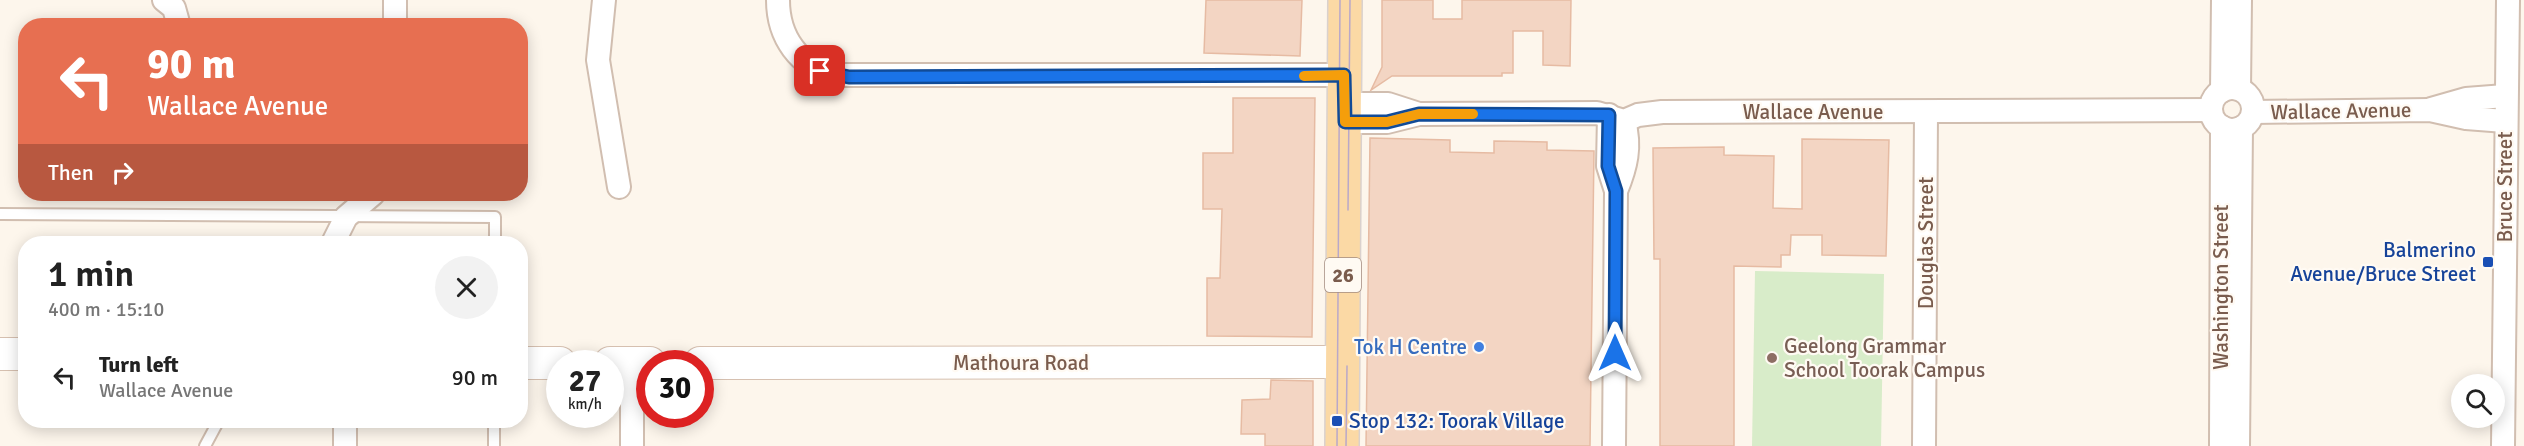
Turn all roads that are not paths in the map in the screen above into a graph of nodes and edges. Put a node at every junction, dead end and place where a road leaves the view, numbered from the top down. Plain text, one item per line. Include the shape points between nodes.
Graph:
1 (164, 0) edge
2 (395, 0) edge
3 (604, 0) edge
4 (778, 0) edge
5 (1345, 0) edge
6 (2223, 0) edge
7 (2240, 0) edge
8 (2508, 0) edge
9 (177, 18) edge
10 (395, 18) edge
11 (2505, 96) junction
12 (1345, 100) junction
13 (2231, 109) junction
14 (2430, 110) junction
15 (1926, 112) junction
16 (1617, 118) junction
17 (2505, 121) junction
18 (619, 187) dead end
19 (365, 201) edge
20 (0, 214) edge
21 (346, 217) junction
22 (336, 236) edge
23 (495, 236) edge
24 (2514, 295) edge
25 (0, 354) edge
26 (18, 354) edge
27 (1342, 362) junction
28 (528, 363) edge
29 (546, 363) edge
30 (631, 363) edge
31 (714, 363) edge
32 (215, 428) edge
33 (345, 428) edge
34 (494, 428) edge
35 (205, 446) edge
36 (345, 446) edge
37 (494, 446) edge
38 (632, 446) edge
39 (1342, 446) edge
40 (1614, 446) edge
41 (1924, 446) edge
42 (2221, 446) edge
43 (2238, 446) edge
44 (2503, 446) edge

1 - 9 street via 174,8
2 - 10 street
3 - 18 street via 598,60
4 - 12 street, Wallace Avenue via 782,27 794,51 820,71 835,75
5 - 12 main road, 26
6 - 13 street, Washington Street
7 - 13 street, Washington Street
8 - 11 street, Bruce Street
11 - 14 street, Wallace Avenue via 2466,99
11 - 17 street, Bruce Street
12 - 16 street, Wallace Avenue via 1388,104 1419,114
12 - 27 main road, 26
13 - 14 street, Wallace Avenue
13 - 15 street, Wallace Avenue
13 - 42 street, Washington Street
13 - 43 street, Washington Street
14 - 17 street, Wallace Avenue
15 - 16 street, Wallace Avenue via 1662,112
15 - 41 street, Douglas Street
16 - 40 street via 1608,166 1616,191
17 - 24 street, Bruce Street
19 - 21 street
20 - 21 lane
21 - 22 street
21 - 23 lane via 495,217
24 - 44 street, Bruce Street
25 - 26 street
27 - 31 street, Mathoura Road
27 - 39 main road, 26
28 - 29 street
30 - 38 street
32 - 35 lane
33 - 36 street
34 - 37 lane

